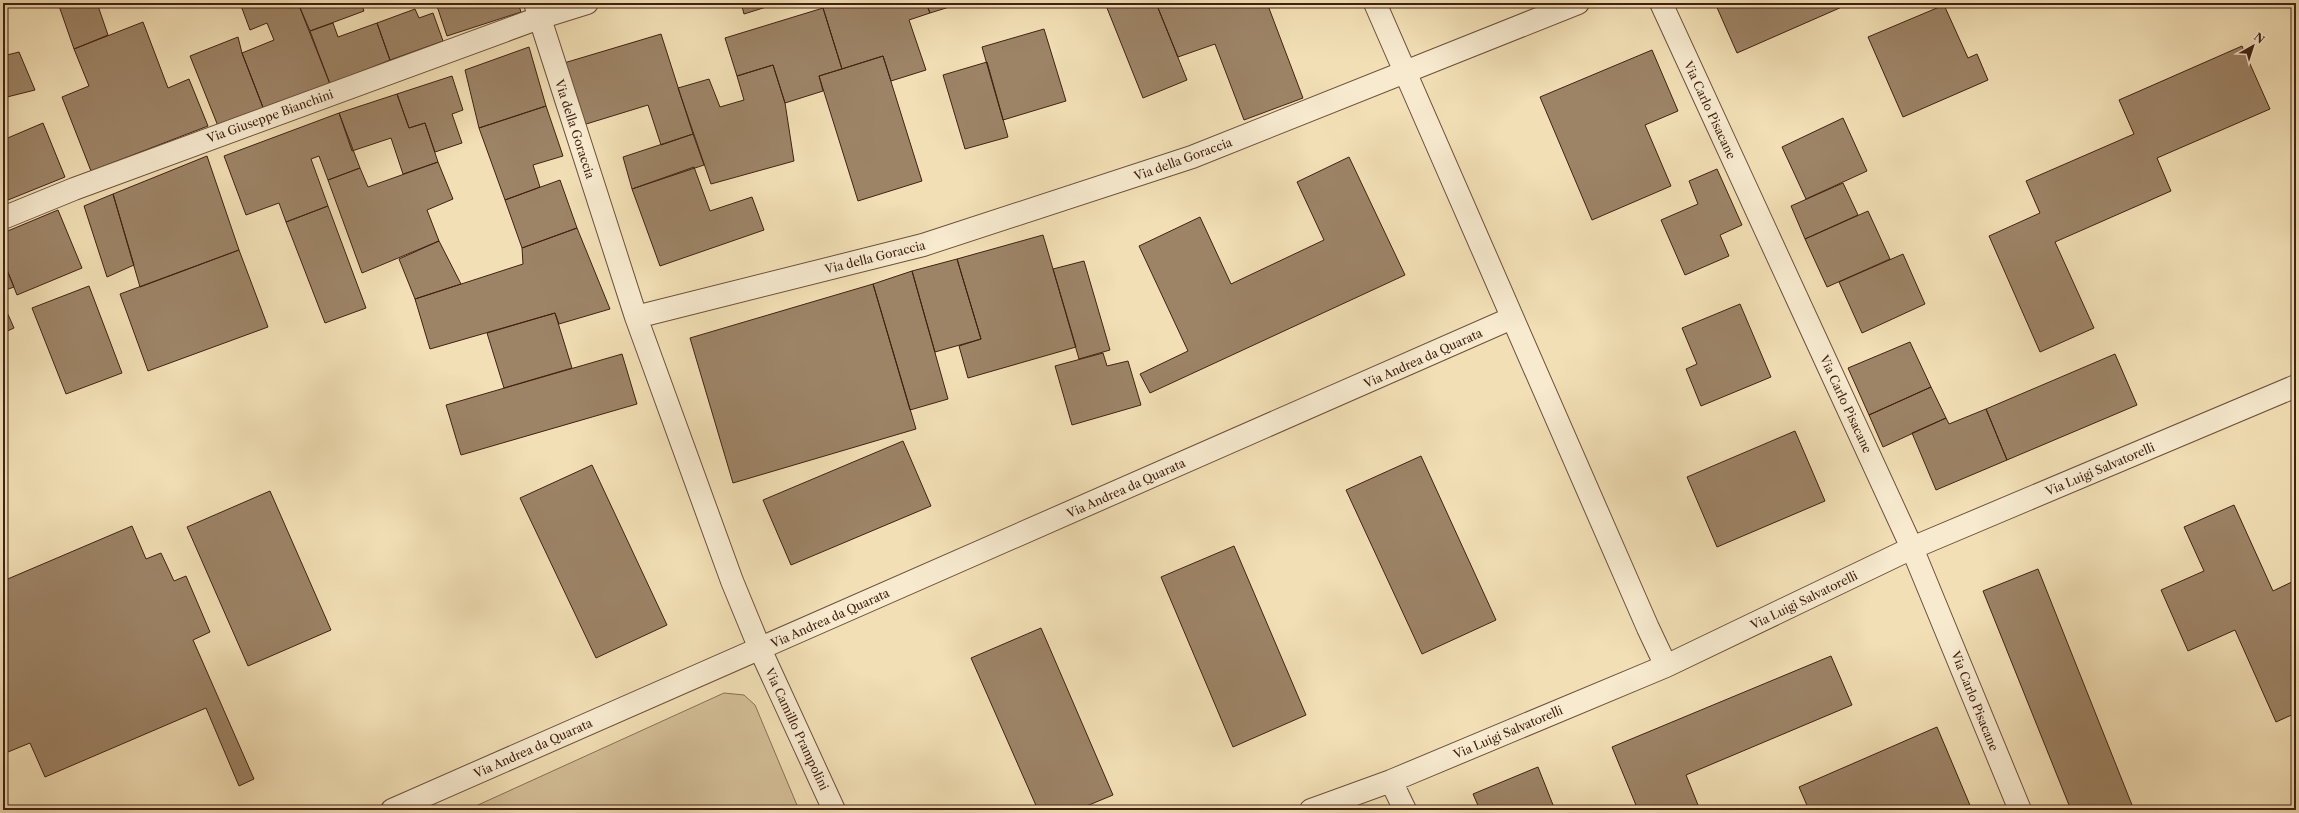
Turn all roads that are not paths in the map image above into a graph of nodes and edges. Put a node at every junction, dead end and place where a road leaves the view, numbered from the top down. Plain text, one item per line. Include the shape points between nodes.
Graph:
1 (586, 3) edge
2 (1375, 3) edge
3 (1578, 3) edge
4 (1661, 3) edge
5 (537, 10) edge
6 (1403, 72) junction
7 (3, 218) edge
8 (636, 317) junction
9 (1512, 318) junction
10 (2296, 386) edge
11 (1912, 548) junction
12 (760, 649) junction
13 (1666, 666) junction
14 (1391, 780) junction
15 (392, 810) edge
16 (834, 810) edge
17 (1311, 810) edge
18 (1405, 810) edge
19 (2020, 810) edge

1 - 5 street, Via Giuseppe Bianchini
2 - 6 street
3 - 6 street, Via della Goraccia
4 - 11 street, Via Carlo Pisacane
5 - 7 street, Via Giuseppe Bianchini via 74,188
5 - 8 street, Via della Goraccia
6 - 8 street, Via della Goraccia via 1192,157 923,245
6 - 9 street
8 - 12 street, Via Camillo Prampolini via 732,581
9 - 12 street, Via Andrea da Quarata
9 - 13 street
10 - 11 street, Via Luigi Salvatorelli
11 - 13 street, Via Luigi Salvatorelli
11 - 19 street, Via Carlo Pisacane
12 - 15 street, Via Andrea da Quarata
12 - 16 street, Via Camillo Prampolini
13 - 14 street, Via Luigi Salvatorelli
14 - 17 street, Via Luigi Salvatorelli
14 - 18 street

